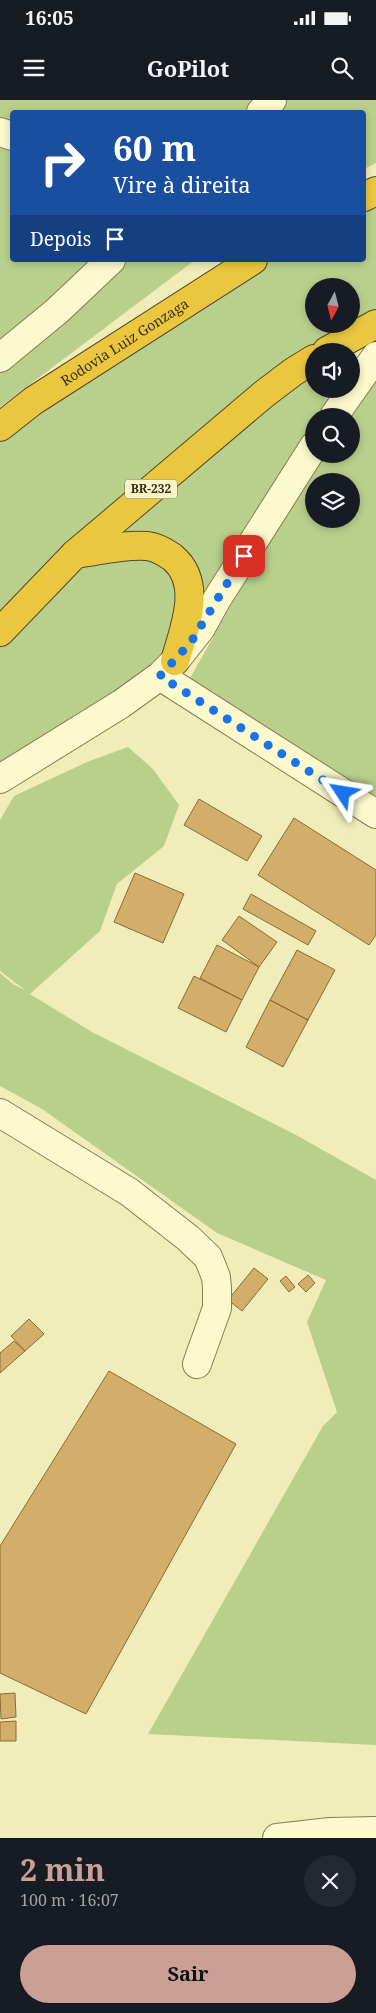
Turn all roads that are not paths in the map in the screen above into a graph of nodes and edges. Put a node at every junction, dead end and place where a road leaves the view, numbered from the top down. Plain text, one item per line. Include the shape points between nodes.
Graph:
1 (272, 100) edge
2 (263, 110) edge
3 (109, 262) edge
4 (250, 262) edge
5 (376, 324) edge
6 (342, 343) edge
7 (376, 356) edge
8 (0, 358) edge
9 (305, 365) edge
10 (340, 408) edge
11 (0, 427) edge
12 (305, 460) edge
13 (75, 554) junction
14 (0, 632) edge
15 (167, 669) junction
16 (0, 779) edge
17 (376, 814) edge
18 (0, 1113) edge
19 (197, 1364) dead end
20 (376, 1831) edge
21 (277, 1838) edge

1 - 2 street
3 - 8 street
4 - 11 highway, Rodovia Luiz Gonzaga via 33,400
5 - 6 highway
7 - 10 street
9 - 13 highway, BR-232 via 264,394
12 - 15 street via 200,628
13 - 14 highway, BR-232
13 - 15 highway via 148,546 177,562 184,572 190,601
15 - 16 street via 121,704
15 - 17 street
18 - 19 street via 129,1192 208,1257 216,1282 216,1308
20 - 21 street

